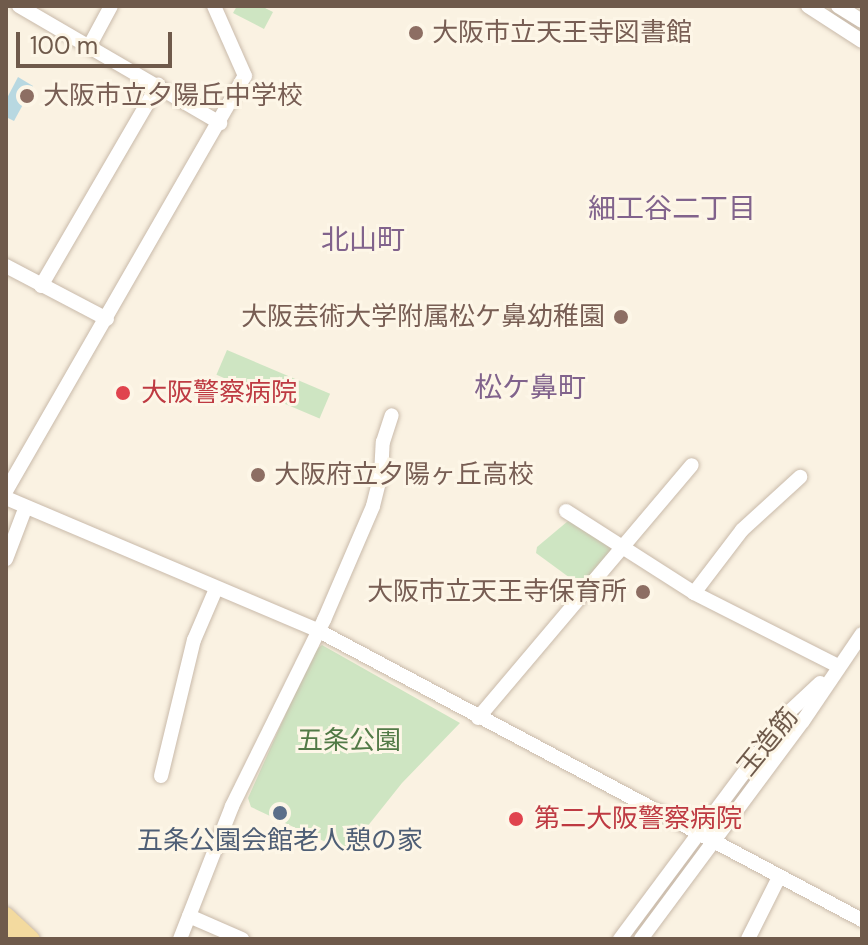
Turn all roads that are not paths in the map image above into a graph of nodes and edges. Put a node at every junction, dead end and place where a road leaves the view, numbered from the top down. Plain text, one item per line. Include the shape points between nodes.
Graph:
1 (19, 6) edge
2 (111, 6) edge
3 (214, 6) edge
4 (808, 6) edge
5 (838, 6) edge
6 (862, 21) edge
7 (862, 41) edge
8 (90, 45) junction
9 (158, 85) junction
10 (220, 123) junction
11 (6, 266) edge
12 (41, 286) junction
13 (107, 319) junction
14 (392, 415) dead end
15 (692, 465) dead end
16 (800, 477) dead end
17 (6, 491) edge
18 (6, 498) edge
19 (25, 509) junction
20 (566, 511) dead end
21 (622, 546) junction
22 (6, 559) edge
23 (216, 589) junction
24 (694, 593) junction
25 (317, 630) junction
26 (862, 634) edge
27 (838, 666) junction
28 (478, 718) junction
29 (161, 776) dead end
30 (696, 835) junction
31 (712, 843) junction
32 (779, 877) junction
33 (6, 915) edge
34 (189, 916) junction
35 (862, 920) edge
36 (6, 934) edge
37 (12, 939) edge
38 (32, 939) edge
39 (180, 939) edge
40 (242, 939) edge
41 (620, 939) edge
42 (641, 939) edge
43 (748, 939) edge

1 - 8 street
2 - 8 street
3 - 10 street via 245,76
4 - 7 street
5 - 6 street
8 - 9 street
9 - 10 street
9 - 12 street
10 - 13 street
11 - 12 street
12 - 13 street
13 - 17 street
14 - 25 street via 373,506
15 - 21 street
16 - 24 street via 742,530
18 - 19 street
19 - 22 street
19 - 23 street
20 - 21 street
21 - 24 street
21 - 28 street
23 - 25 street
23 - 29 street via 194,640
24 - 27 street
25 - 28 street
25 - 34 street via 232,806
26 - 27 street, 玉造筋
27 - 30 street, 玉造筋 via 790,711
27 - 31 street, 玉造筋
28 - 30 street
30 - 31 street
30 - 41 street, 玉造筋
31 - 32 street
31 - 42 street, 玉造筋
32 - 35 street
32 - 43 street
33 - 38 main road
34 - 39 street
34 - 40 street
36 - 37 main road

